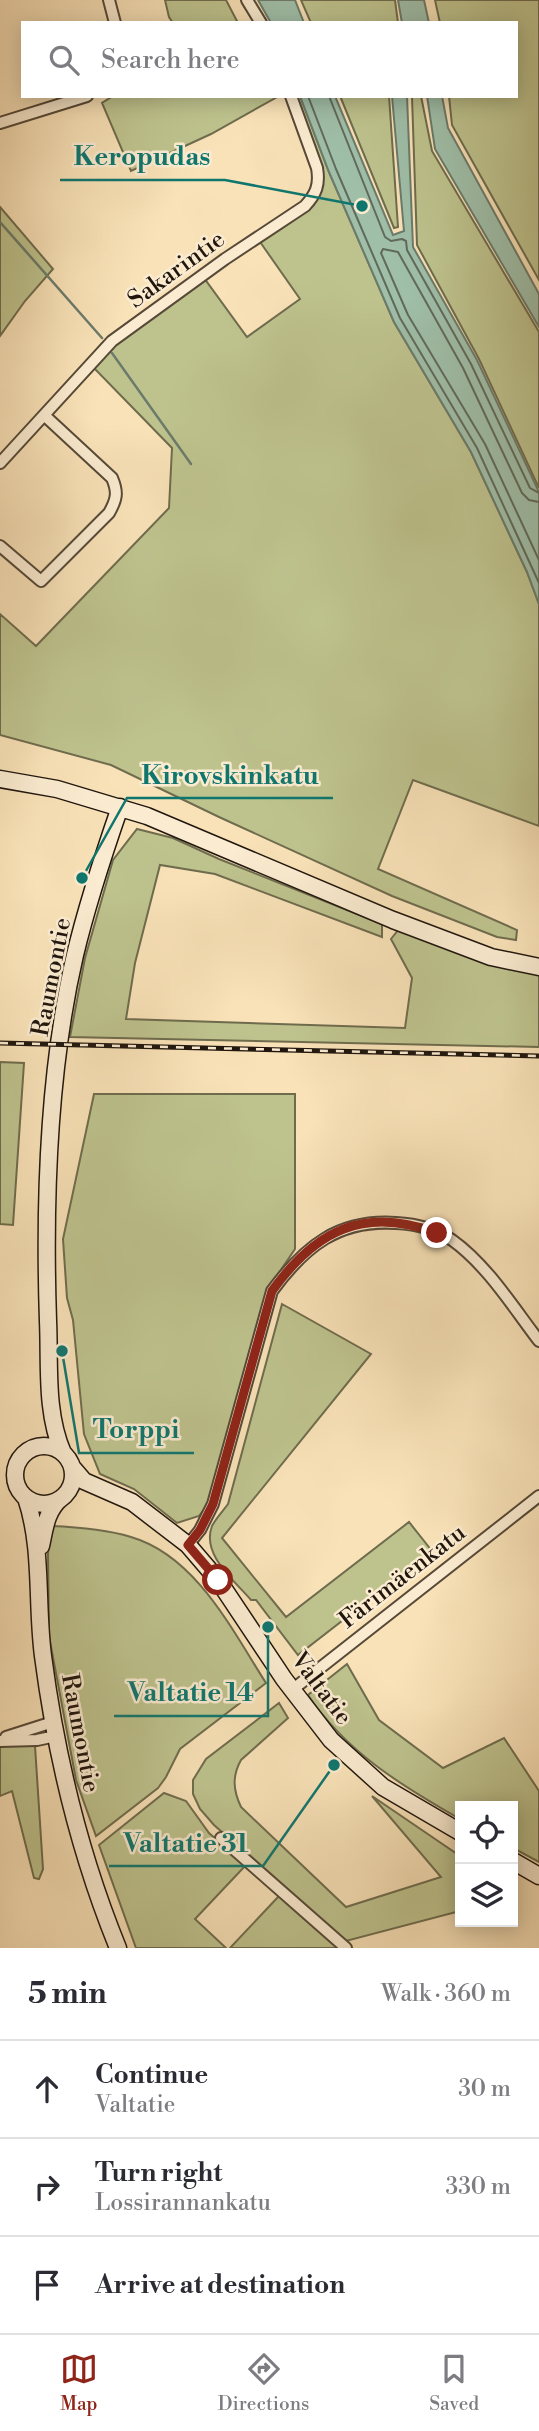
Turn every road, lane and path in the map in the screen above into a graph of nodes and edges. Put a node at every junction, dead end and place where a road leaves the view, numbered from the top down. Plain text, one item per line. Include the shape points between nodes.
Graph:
1 (109, 0) edge
2 (247, 0) edge
3 (115, 21) edge
4 (260, 21) edge
5 (81, 98) edge
6 (292, 98) edge
7 (0, 123) edge
8 (44, 415) junction
9 (0, 464) edge
10 (0, 546) edge
11 (0, 779) edge
12 (120, 807) junction
13 (539, 967) edge
14 (539, 1341) edge
15 (51, 1401) junction
16 (63, 1452) junction
17 (24, 1454) junction
18 (72, 1467) junction
19 (0, 1469) edge
20 (0, 1480) edge
21 (109, 1493) junction
22 (23, 1494) junction
23 (64, 1496) junction
24 (538, 1499) edge
25 (188, 1545) junction
26 (38, 1562) junction
27 (292, 1690) junction
28 (55, 1729) junction
29 (0, 1740) edge
30 (455, 1829) edge
31 (221, 1838) dead end
32 (518, 1864) edge
33 (539, 1876) edge
34 (338, 1946) edge
35 (118, 1948) edge

1 - 3 street
2 - 4 street
5 - 7 street
6 - 8 street, Sakarintie via 317,168 315,195 112,341
8 - 9 street, Sakarintie
8 - 10 street via 112,478 116,500 109,513 41,581
11 - 12 main road
12 - 13 main road via 393,920 491,957
12 - 15 main road, Raumontie via 75,957 60,1041 47,1181
14 - 25 street via 471,1256 450,1238 409,1223 363,1223 316,1244 272,1291 213,1504
15 - 16 main road, Raumontie
15 - 17 main road, Raumontie via 40,1438
16 - 17 main road via 46,1445
16 - 18 main road
17 - 19 main road
17 - 22 main road via 15,1474
18 - 21 main road, Valtatie via 84,1481
18 - 23 main road
20 - 22 main road
21 - 23 main road, Valtatie via 82,1490
21 - 25 main road, Valtatie via 132,1502
22 - 23 main road via 43,1504
22 - 26 main road, Raumontie via 32,1514
23 - 26 main road, Raumontie via 45,1522
24 - 27 street, Färimäenkatu
25 - 27 main road, Valtatie via 242,1614
26 - 28 main road, Raumontie via 41,1630
27 - 30 main road, Valtatie via 331,1740 362,1770
28 - 29 street
28 - 35 main road, Raumontie via 77,1827
31 - 34 street
32 - 33 main road

